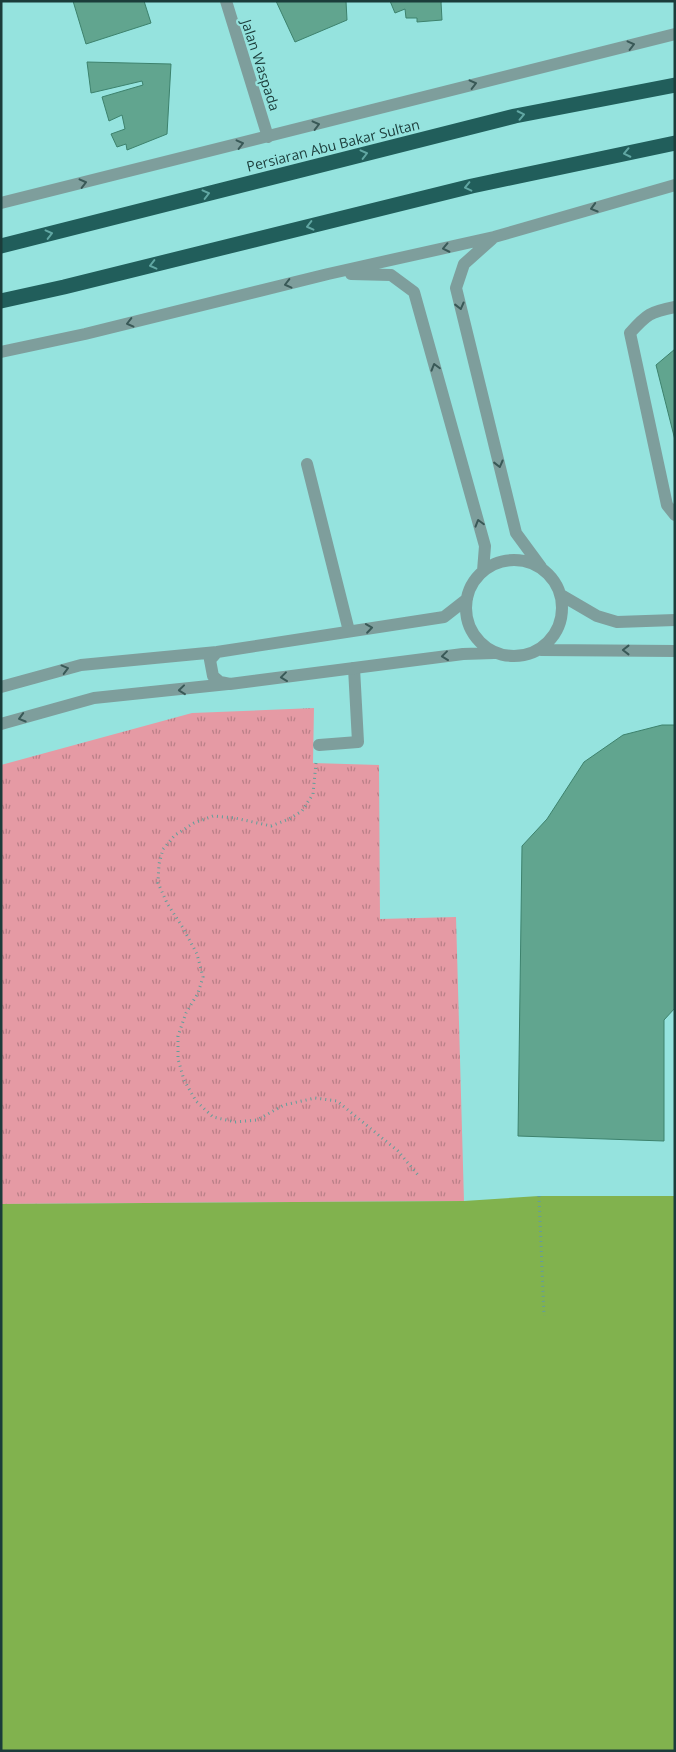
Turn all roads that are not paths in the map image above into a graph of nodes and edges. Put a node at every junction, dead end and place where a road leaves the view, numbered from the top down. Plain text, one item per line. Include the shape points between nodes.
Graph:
1 (226, 1) edge
2 (675, 34) edge
3 (675, 85) edge
4 (268, 137) junction
5 (675, 143) edge
6 (675, 185) edge
7 (1, 202) edge
8 (494, 237) junction
9 (1, 246) edge
10 (328, 274) junction
11 (1, 301) edge
12 (675, 307) edge
13 (1, 352) edge
14 (308, 464) dead end
15 (675, 515) edge
16 (541, 567) junction
17 (483, 571) junction
18 (562, 595) junction
19 (467, 598) junction
20 (675, 620) edge
21 (349, 631) junction
22 (540, 650) junction
23 (675, 651) edge
24 (217, 652) junction
25 (494, 653) junction
26 (354, 668) junction
27 (230, 684) junction
28 (1, 687) edge
29 (1, 724) edge
30 (320, 745) road end

1 - 4 street, Jalan Waspada
4 -> 2 street
9 -> 3 highway, Persiaran Abu Bakar Sultan via 515,116
7 -> 4 street
5 -> 11 highway via 472,186
6 -> 8 street
8 -> 10 street
8 -> 16 street via 464,264 456,288 516,534
10 -> 13 street
17 -> 10 street via 485,546 414,292 391,275
12 - 15 street via 654,311 630,333 667,505
14 - 21 street
16 - 17 street via 525,560 510,560 496,563
16 - 18 street via 554,579
17 - 19 street via 472,584
18 - 20 street via 598,616 617,622
18 - 22 street via 560,626
21 -> 19 street via 444,617
19 - 25 street via 466,615 471,630
21 - 24 street
23 -> 22 street
22 - 25 street via 526,656 509,657
24 - 27 street via 210,660 213,676
28 -> 24 street via 81,664
25 -> 26 street
26 -> 27 street
26 - 30 street via 358,742
27 -> 29 street via 94,698

